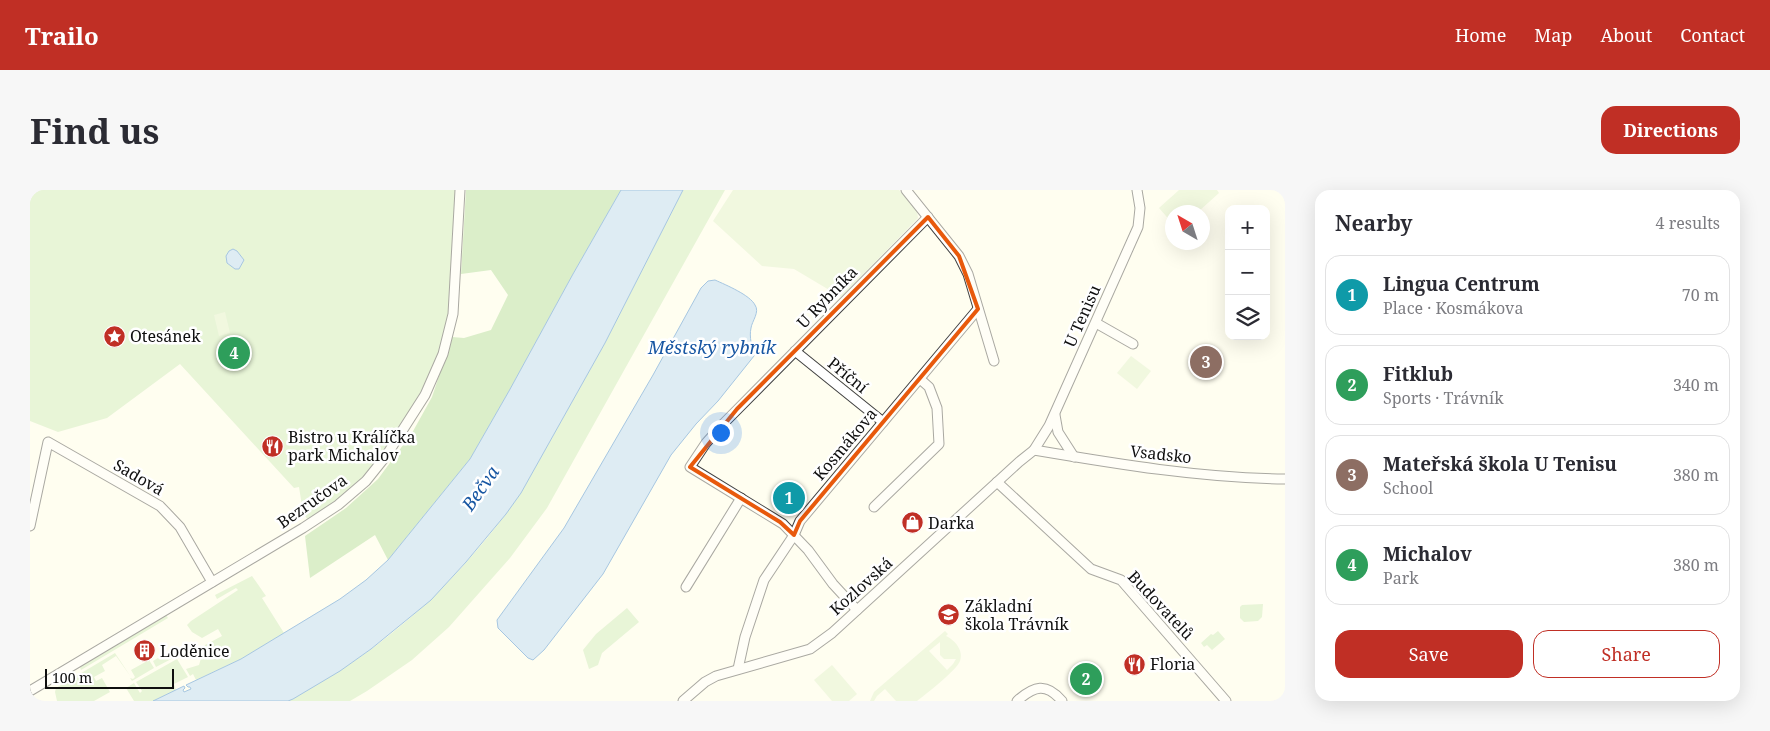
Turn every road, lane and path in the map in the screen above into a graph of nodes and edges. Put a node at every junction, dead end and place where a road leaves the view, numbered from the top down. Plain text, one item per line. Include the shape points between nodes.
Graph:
1 (460, 190) edge
2 (906, 190) edge
3 (1137, 190) edge
4 (928, 217) junction
5 (978, 309) junction
6 (1096, 323) junction
7 (1133, 344) dead end
8 (795, 351) junction
9 (994, 361) dead end
10 (920, 379) junction
11 (1055, 413) junction
12 (883, 422) junction
13 (1034, 450) junction
14 (1074, 457) junction
15 (1285, 479) edge
16 (997, 482) junction
17 (741, 498) junction
18 (874, 507) dead end
19 (30, 526) edge
20 (794, 535) junction
21 (212, 582) junction
22 (686, 587) dead end
23 (857, 610) junction
24 (738, 669) junction
25 (30, 691) edge
26 (683, 701) edge
27 (1017, 701) edge
28 (1062, 701) edge
29 (1226, 701) edge

1 - 21 street, Bezručova via 453,314 443,354 425,395 366,481 338,505
2 - 4 street
3 - 6 street, U Tenisu via 1138,226
4 - 5 street via 959,256
4 - 8 street, U Rybníka
5 - 9 street
5 - 10 street, Kosmákova
6 - 7 street
6 - 11 street, U Tenisu
8 - 12 street, Příční
8 - 17 street, U Rybníka via 715,432 690,467
10 - 12 street, Kosmákova
10 - 18 street via 932,391 937,408 938,444
11 - 13 street, U Tenisu
11 - 14 street via 1058,432
12 - 20 street, Kosmákova via 800,521
13 - 14 street, Vsadsko
13 - 16 street, Kozlovská
14 - 15 street, Vsadsko via 1143,468
16 - 23 street, Kozlovská
16 - 29 street, Budovatelů via 1091,569 1121,580
17 - 20 street via 780,522
17 - 22 street
19 - 21 street, Sadová via 48,442 160,506 180,528
20 - 23 street
20 - 24 street, Kosmákova via 764,580
21 - 25 street, Bezručova
23 - 24 street, Kozlovská via 810,649
24 - 26 street, Kozlovská via 711,679
27 - 28 street via 1037,688 1053,692

